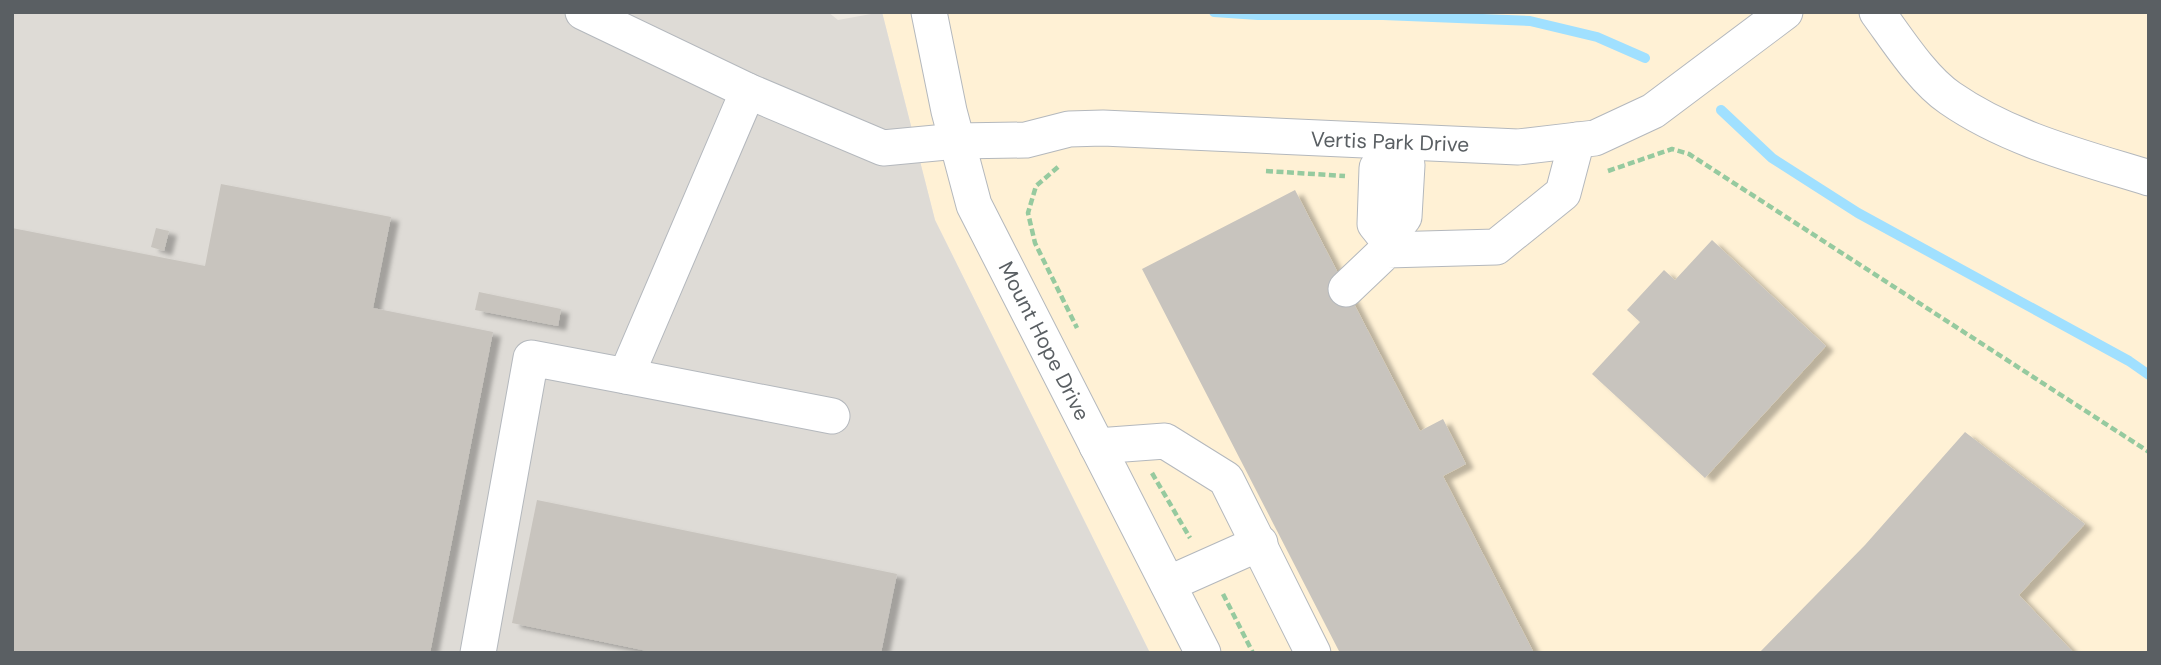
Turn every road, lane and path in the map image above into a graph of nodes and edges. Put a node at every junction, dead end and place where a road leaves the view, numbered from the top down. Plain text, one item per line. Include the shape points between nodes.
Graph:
1 (583, 12) edge
2 (929, 12) edge
3 (1785, 12) edge
4 (1877, 12) edge
5 (748, 91) junction
6 (957, 141) junction
7 (1573, 156) junction
8 (1388, 158) junction
9 (1064, 162) dead end
10 (1259, 171) dead end
11 (2149, 178) edge
12 (1387, 245) junction
13 (1346, 289) dead end
14 (1078, 330) dead end
15 (625, 376) junction
16 (832, 416) dead end
17 (1134, 442) junction
18 (1097, 446) junction
19 (2149, 452) edge
20 (1265, 553) junction
21 (1214, 577) junction
22 (1173, 596) junction
23 (478, 653) edge
24 (1203, 653) edge
25 (1253, 653) edge
26 (1313, 653) edge

1 - 5 street, Vertis Park Drive
2 - 6 street, Mount Hope Drive
3 - 7 street, Vertis Park Drive via 1653,111 1595,138
4 - 11 street via 1948,97 2023,138
5 - 6 street, Vertis Park Drive via 883,148
5 - 15 street
6 - 8 street, Vertis Park Drive via 1026,140 1069,129 1103,128
6 - 18 street, Mount Hope Drive via 974,205
7 - 8 street, Vertis Park Drive via 1518,148
7 - 12 street via 1563,193 1496,247
7 - 19 path via 1597,174 1672,149 1689,155
8 - 10 path via 1328,177
8 - 12 street via 1406,165 1404,217
9 - 14 path via 1036,186 1028,213 1035,243
12 - 13 street
15 - 16 street
15 - 23 street via 531,358
17 - 18 street
17 - 20 street via 1165,441 1226,479
17 - 21 path
18 - 22 street, Mount Hope Drive
20 - 21 street
20 - 26 street
21 - 22 street
21 - 25 path
22 - 24 street, Mount Hope Drive

